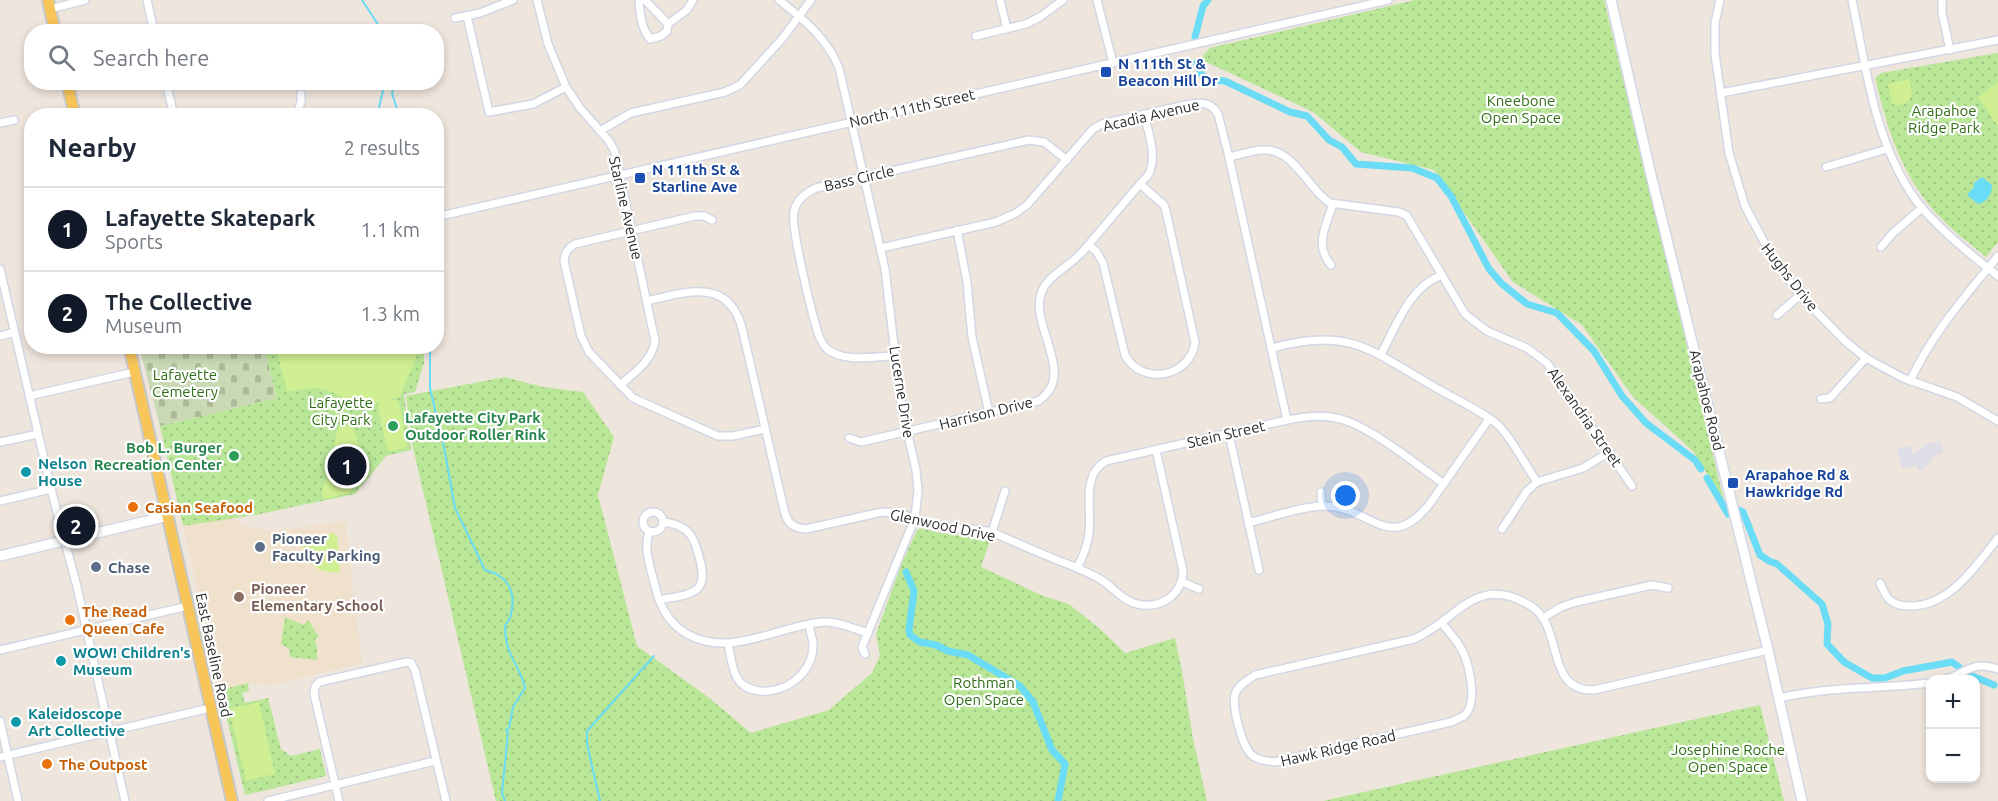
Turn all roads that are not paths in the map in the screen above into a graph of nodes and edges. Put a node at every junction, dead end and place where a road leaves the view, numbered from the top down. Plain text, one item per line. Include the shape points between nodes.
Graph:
1 (85, 0) edge
2 (147, 0) edge
3 (513, 0) edge
4 (537, 0) edge
5 (639, 0) edge
6 (645, 0) edge
7 (693, 0) edge
8 (779, 0) edge
9 (811, 0) edge
10 (1000, 0) edge
11 (1064, 0) edge
12 (1096, 0) edge
13 (1388, 0) edge
14 (1611, 0) edge
15 (1720, 0) edge
16 (1852, 0) edge
17 (1942, 0) edge
18 (49, 4) edge
19 (467, 16) junction
20 (799, 16) junction
21 (455, 18) dead end
22 (53, 24) edge
23 (152, 24) edge
24 (668, 24) junction
25 (1006, 29) junction
26 (976, 36) dead end
27 (1998, 40) edge
28 (1950, 50) junction
29 (1113, 63) junction
30 (1866, 64) junction
31 (566, 87) junction
32 (69, 90) edge
33 (168, 90) edge
34 (1720, 93) junction
35 (301, 94) dead end
36 (73, 108) edge
37 (172, 108) edge
38 (299, 108) edge
39 (1144, 114) junction
40 (14, 120) dead end
41 (851, 122) junction
42 (0, 123) edge
43 (600, 131) junction
44 (1887, 149) junction
45 (1229, 157) junction
46 (1067, 160) junction
47 (1826, 166) dead end
48 (620, 175) junction
49 (863, 177) junction
50 (1140, 184) junction
51 (1333, 204) junction
52 (1922, 208) junction
53 (444, 215) edge
54 (712, 220) dead end
55 (957, 230) junction
56 (632, 231) junction
57 (1088, 245) junction
58 (1881, 247) dead end
59 (881, 248) junction
60 (1998, 256) edge
61 (1331, 265) dead end
62 (1988, 268) junction
63 (0, 269) edge
64 (1442, 275) junction
65 (1998, 276) edge
66 (1800, 295) junction
67 (647, 301) junction
68 (1777, 315) dead end
69 (15, 333) junction
70 (0, 336) edge
71 (1272, 348) junction
72 (131, 354) edge
73 (1381, 354) junction
74 (895, 356) junction
75 (1866, 358) junction
76 (134, 372) junction
77 (1910, 381) junction
78 (620, 385) junction
79 (29, 396) junction
80 (1821, 399) dead end
81 (989, 413) junction
82 (1489, 418) junction
83 (1287, 420) junction
84 (1998, 421) edge
85 (765, 429) junction
86 (907, 432) junction
87 (38, 434) junction
88 (1229, 434) junction
89 (849, 438) dead end
90 (0, 442) edge
91 (1156, 450) junction
92 (1608, 453) junction
93 (1536, 482) junction
94 (1444, 484) junction
95 (1632, 486) dead end
96 (51, 489) junction
97 (1005, 491) dead end
98 (1321, 492) dead end
99 (0, 501) edge
100 (1322, 506) junction
101 (168, 516) junction
102 (915, 518) junction
103 (663, 522) junction
104 (1248, 523) junction
105 (1502, 529) dead end
106 (649, 532) junction
107 (992, 532) junction
108 (1998, 537) edge
109 (65, 541) junction
110 (1995, 547) edge
111 (0, 556) edge
112 (1077, 568) junction
113 (1259, 570) dead end
114 (1182, 582) junction
115 (1880, 583) dead end
116 (1668, 588) dead end
117 (1199, 589) dead end
118 (659, 600) junction
119 (188, 606) junction
120 (1543, 618) junction
121 (1442, 623) junction
122 (809, 624) junction
123 (86, 630) junction
124 (868, 633) junction
125 (728, 644) junction
126 (0, 650) edge
127 (1768, 650) junction
128 (865, 654) dead end
129 (1998, 669) edge
130 (1954, 675) edge
131 (1926, 683) edge
132 (1779, 698) junction
133 (210, 708) junction
134 (0, 721) edge
135 (110, 732) junction
136 (4, 756) edge
137 (435, 761) junction
138 (336, 785) junction
139 (18, 801) edge
140 (125, 801) edge
141 (232, 801) edge
142 (268, 801) edge
143 (339, 801) edge
144 (446, 801) edge
145 (1802, 801) edge

1 - 18 street
2 - 23 street
3 - 19 street
4 - 31 street, Starline Avenue via 548,44
5 - 24 street via 645,34 650,39 662,36
6 - 24 street
7 - 24 street via 687,10
8 - 20 street, Lucerne Drive
9 - 20 street
10 - 25 street
11 - 25 street via 1026,24
12 - 29 street
13 - 29 street, North 111th Street
14 - 127 main road, Arapahoe Road
15 - 34 street, Hughs Drive via 1715,23
16 - 30 street
17 - 28 street
18 - 22 main road
19 - 21 street
19 - 31 street via 489,112 533,104
20 - 41 street, Lucerne Drive via 833,53
20 - 43 street via 740,85 725,92 631,113
25 - 26 street
27 - 28 street
28 - 30 street
29 - 41 street, North 111th Street
30 - 34 street
30 - 44 street
31 - 43 street, Starline Avenue
32 - 36 main road
33 - 37 street
34 - 66 street, Hughs Drive via 1729,153 1745,206 1772,257
35 - 38 street
39 - 45 street, Acadia Avenue via 1207,103 1218,114
39 - 46 street, Acadia Avenue via 1093,129
39 - 50 street, Harrison Drive via 1154,156 1149,174
40 - 42 street
41 - 48 street, North 111th Street
41 - 49 street, Lucerne Drive
43 - 48 street, Starline Avenue via 615,152
44 - 47 street
44 - 52 street
45 - 51 street via 1264,149 1275,151
45 - 71 street, Acadia Avenue
46 - 49 street, Bass Circle via 1044,142 1029,140
46 - 55 street, Acadia Avenue via 1016,213 996,222
48 - 53 street, North 111th Street
48 - 56 street, Starline Avenue
49 - 59 street, Lucerne Drive
49 - 74 street, Bass Circle via 806,193 796,206 793,221 818,333 826,348 844,357
50 - 57 street, Harrison Drive
50 - 57 street via 1166,211 1195,342 1185,365 1153,375 1129,362 1103,263
51 - 61 street via 1322,236 1324,254
51 - 64 street, Alexandria Street via 1407,216
52 - 58 street
52 - 62 street
54 - 56 street via 695,216
55 - 59 street, Acadia Avenue
55 - 81 street via 972,337
56 - 67 street, Starline Avenue
56 - 78 street via 575,244 564,261 585,345
57 - 81 street, Harrison Drive via 1042,289 1039,306 1054,370 1049,392 1038,401
59 - 74 street, Lucerne Drive
60 - 62 street
62 - 65 street
62 - 77 street via 1942,323
63 - 69 street
64 - 73 street via 1416,291
64 - 92 street, Alexandria Street via 1474,322 1527,348 1547,363
66 - 68 street
66 - 75 street, Hughs Drive
67 - 78 street, Starline Avenue via 655,333 654,350
67 - 85 street, Glenwood Drive via 693,291 714,293 727,301 740,319
69 - 70 street
69 - 79 street
71 - 73 street via 1293,342 1333,340
71 - 83 street, Acadia Avenue
72 - 76 main road, East Baseline Road
73 - 82 street
74 - 86 street, Lucerne Drive
75 - 77 street, Hughs Drive
75 - 80 street via 1830,398
76 - 79 street
76 - 101 main road, East Baseline Road
77 - 84 street, Hughs Drive via 1957,397
78 - 85 street via 633,398 718,436
79 - 87 street
81 - 86 street, Harrison Drive
82 - 93 street via 1503,430
82 - 94 street
83 - 88 street, Stein Street
83 - 94 street, Stein Street via 1325,416 1347,421
85 - 102 street, Glenwood Drive via 785,514 792,525 806,529 882,512
86 - 89 street, Harrison Drive via 861,442
86 - 102 street, Lucerne Drive via 918,490
87 - 90 street
87 - 96 street
88 - 91 street, Stein Street
88 - 104 street
91 - 112 street, Stein Street via 1106,461 1093,471 1089,531
91 - 114 street via 1183,571
92 - 93 street via 1583,468
92 - 95 street, Alexandria Street
93 - 105 street
94 - 100 street via 1421,515 1400,527 1378,525 1349,510
96 - 99 street
96 - 109 street
97 - 107 street
98 - 100 street
100 - 104 street
101 - 109 main road
101 - 119 main road, East Baseline Road
102 - 107 street, Glenwood Drive
102 - 124 street, Lucerne Drive
103 - 106 street via 659,531
103 - 106 street via 658,513 649,512 642,525
103 - 118 street via 675,523 692,536 703,577 693,592
104 - 113 street
106 - 118 street via 648,553
107 - 112 street, Glenwood Drive
108 - 110 street
109 - 111 main road
109 - 123 street
110 - 115 street via 1961,582 1932,603 1895,604 1886,598
112 - 114 street, Glenwood Drive via 1098,578 1120,596 1142,605 1173,596
114 - 117 street
116 - 120 street via 1652,585 1576,602
118 - 125 street via 669,619 682,631 710,644
119 - 123 street
119 - 133 main road, East Baseline Road
120 - 121 street, Hawk Ridge Road via 1522,601 1494,594 1463,604
120 - 127 street via 1564,678 1582,690
121 - 121 street, Hawk Ridge Road via 1414,639 1255,675 1235,694 1246,750 1260,761 1275,762 1451,722 1464,715 1473,692 1468,671 1461,647
122 - 124 street via 827,622
122 - 125 street
122 - 125 street via 812,649 802,673 790,686 772,690 751,689 742,684
123 - 126 street
123 - 135 street
124 - 128 street, Lucerne Drive via 862,646
127 - 132 main road, Arapahoe Road
129 - 130 street via 1974,665
131 - 132 street via 1817,691
132 - 145 main road, Arapahoe Road
133 - 135 street
133 - 141 main road, East Baseline Road
134 - 136 street
135 - 136 street
135 - 140 street
136 - 139 street
137 - 138 street
137 - 138 street via 411,663 319,682 314,694
137 - 144 street
138 - 142 street
138 - 143 street

